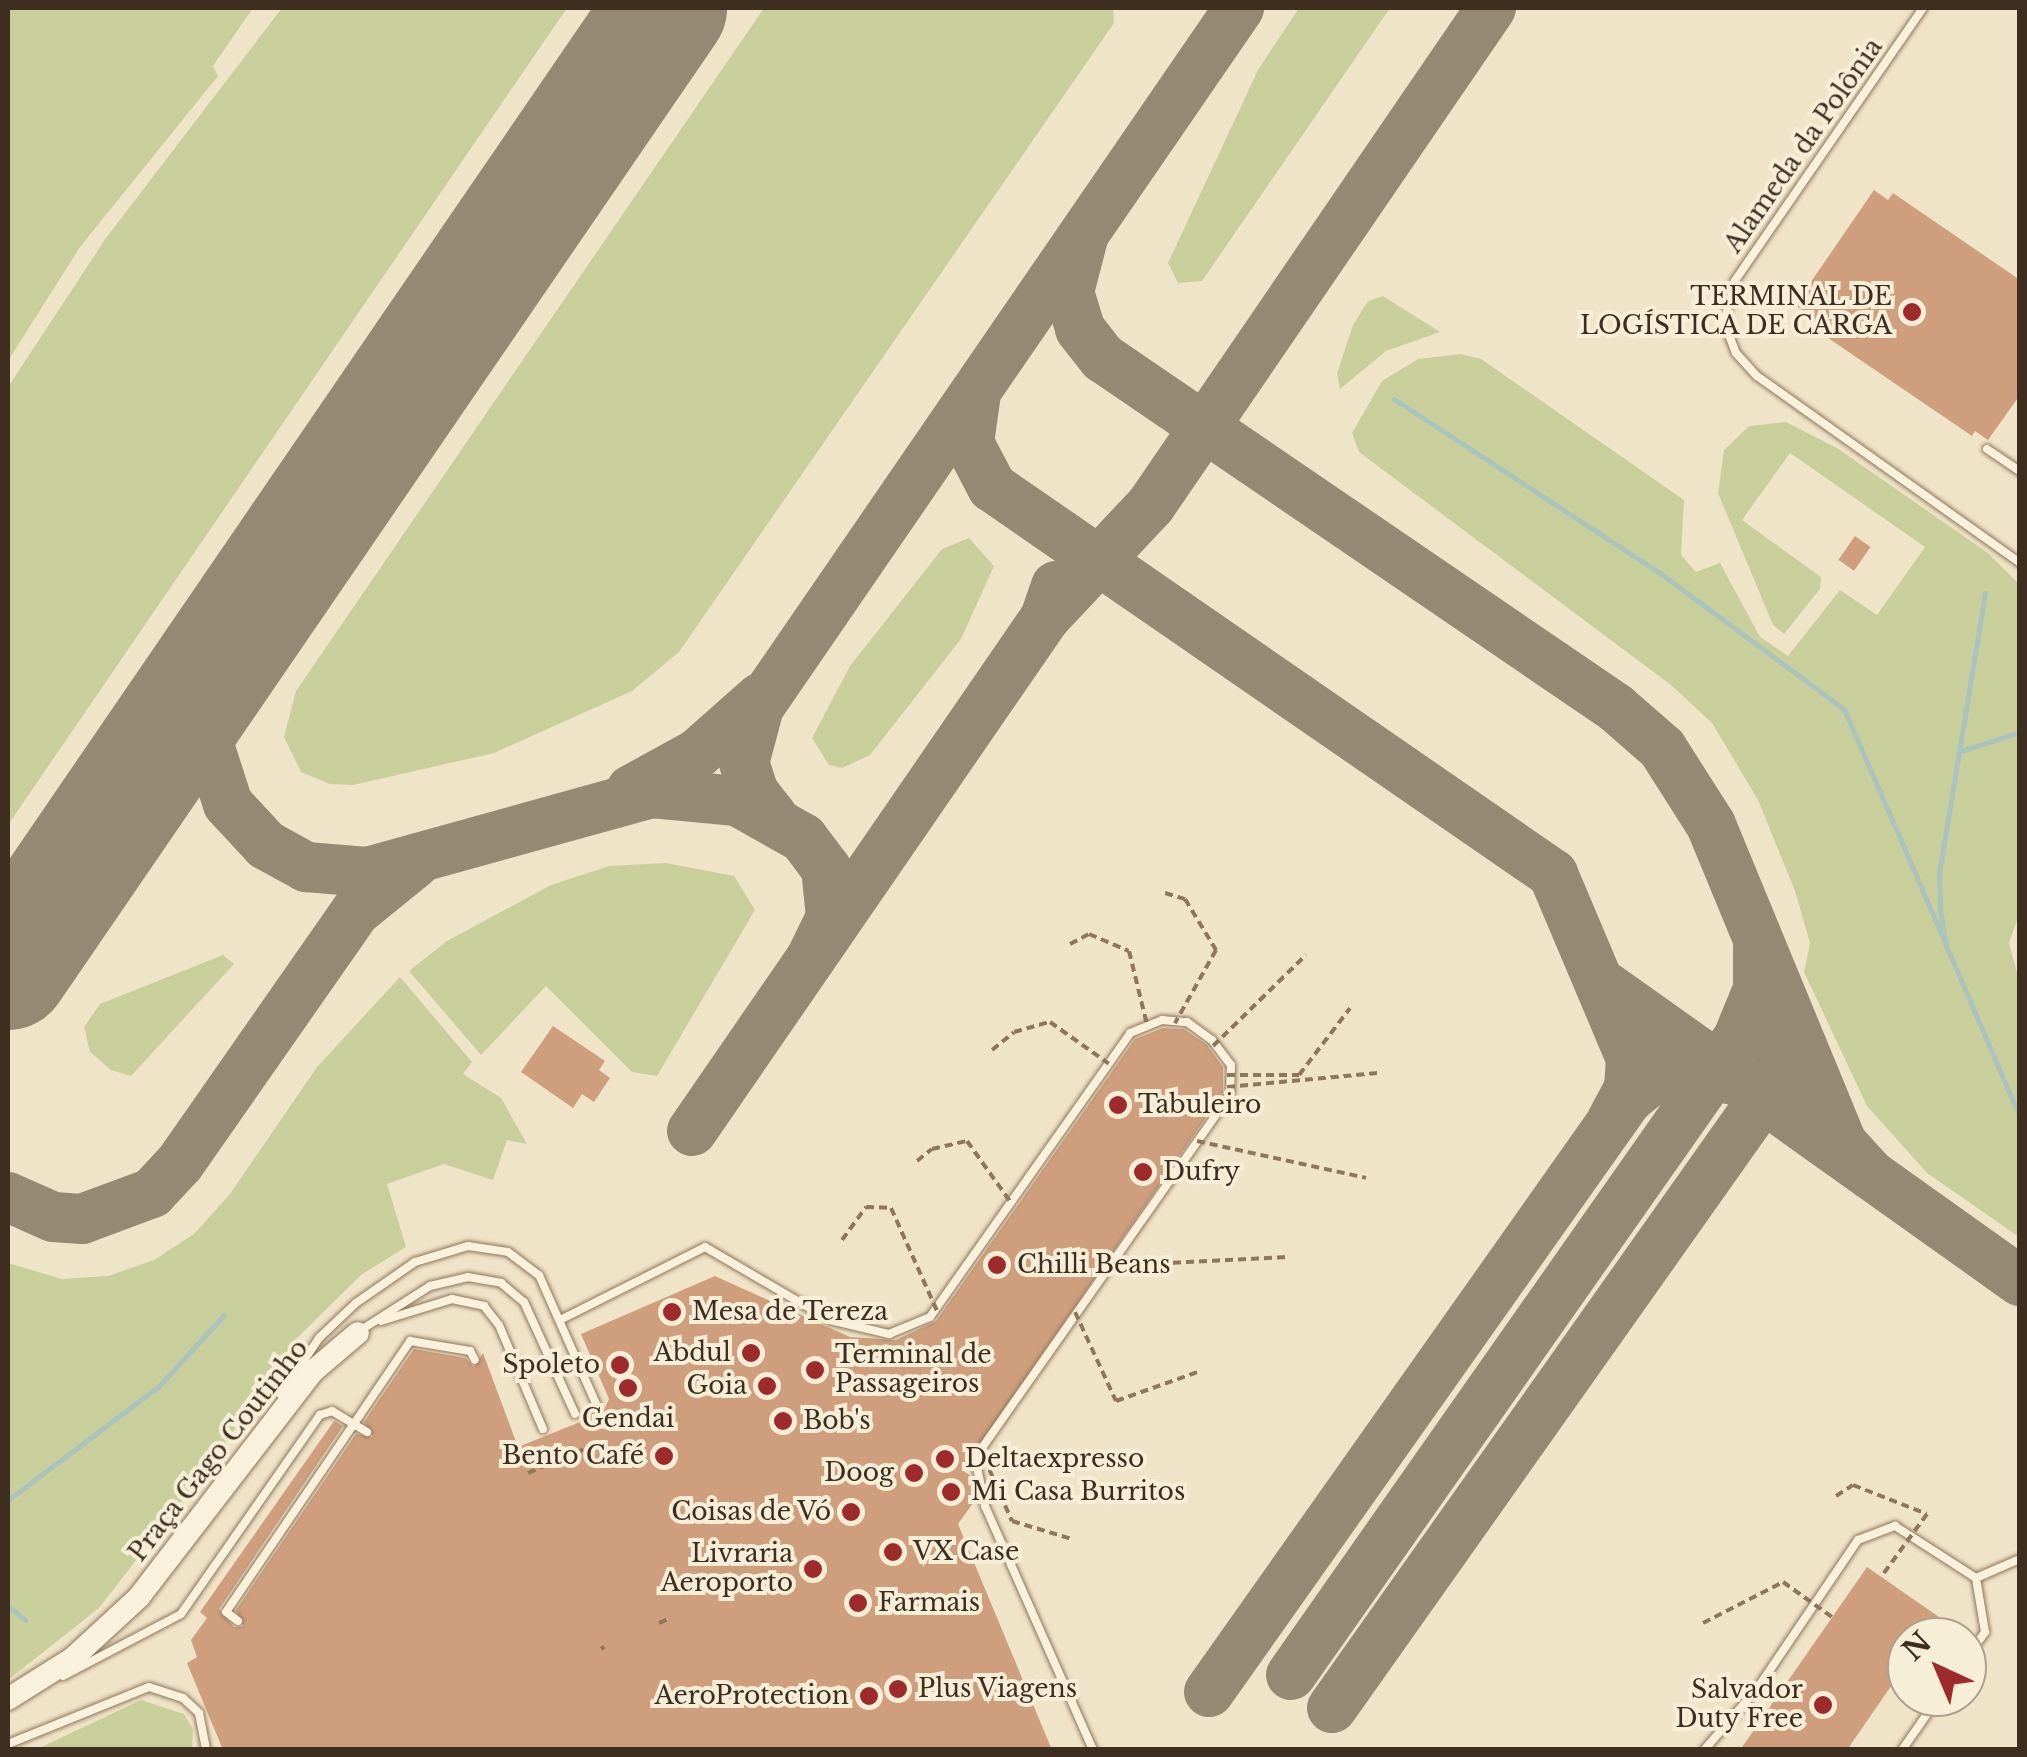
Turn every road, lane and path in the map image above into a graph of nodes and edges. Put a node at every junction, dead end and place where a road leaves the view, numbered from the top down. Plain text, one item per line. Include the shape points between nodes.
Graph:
1 (1923, 8) edge
2 (1987, 449) dead end
3 (2020, 472) edge
4 (2019, 562) edge
5 (1165, 893) dead end
6 (1070, 944) dead end
7 (1306, 955) dead end
8 (1350, 1008) dead end
9 (1174, 1022) junction
10 (1147, 1024) junction
11 (1214, 1045) junction
12 (992, 1050) dead end
13 (1108, 1064) junction
14 (1377, 1073) dead end
15 (1229, 1076) junction
16 (1229, 1087) junction
17 (1198, 1142) junction
18 (917, 1161) dead end
19 (1366, 1178) dead end
20 (1012, 1204) dead end
21 (842, 1240) dead end
22 (1288, 1257) dead end
23 (1108, 1266) dead end
24 (937, 1311) dead end
25 (1074, 1312) dead end
26 (560, 1320) junction
27 (358, 1333) junction
28 (475, 1360) dead end
29 (1198, 1372) dead end
30 (597, 1406) dead end
31 (576, 1414) dead end
32 (354, 1423) junction
33 (543, 1429) dead end
34 (368, 1432) dead end
35 (596, 1444) dead end
36 (979, 1446) dead end
37 (244, 1456) junction
38 (528, 1473) dead end
39 (1836, 1496) dead end
40 (269, 1502) dead end
41 (254, 1510) junction
42 (1911, 1536) junction
43 (1072, 1539) dead end
44 (2020, 1560) edge
45 (1882, 1577) dead end
46 (1976, 1578) junction
47 (1814, 1604) junction
48 (1982, 1617) edge
49 (671, 1618) dead end
50 (1832, 1618) dead end
51 (238, 1621) dead end
52 (660, 1623) dead end
53 (1702, 1623) dead end
54 (8, 1699) edge
55 (1925, 1717) edge
56 (8, 1744) edge
57 (206, 1750) edge
58 (1093, 1750) edge
59 (1704, 1750) edge
60 (1902, 1750) edge

1 - 4 lane, Alameda da Polônia via 1727,295 1724,322 1744,366
2 - 3 lane
5 - 9 path, bridge via 1185,899 1216,950
6 - 10 path, bridge via 1088,934 1129,951
7 - 11 path, bridge
8 - 15 path, bridge via 1299,1075
9 - 10 lane
9 - 11 lane via 1187,1022
10 - 13 lane via 1130,1033
11 - 15 lane
12 - 13 path, bridge via 1014,1032 1050,1022
13 - 26 lane via 930,1317 888,1334 830,1320 706,1247
14 - 16 path, bridge
15 - 16 lane
16 - 17 lane
17 - 19 path, bridge
17 - 58 lane via 974,1458 985,1506
18 - 20 path, bridge via 932,1149 967,1141
21 - 24 path, bridge via 866,1207 891,1208
22 - 23 path, bridge
25 - 29 path, bridge via 1116,1400
26 - 30 lane
26 - 37 lane via 531,1266 497,1248 454,1247 414,1262 319,1338
27 - 31 lane via 430,1286 468,1277 501,1283 524,1302
27 - 33 lane, Praça Gago Coutinho via 437,1302 476,1301 499,1325
27 - 37 main road, Praça Gago Coutinho via 312,1372
28 - 32 lane via 470,1352 410,1340
32 - 34 lane
32 - 41 lane via 332,1411 320,1415
32 - 51 lane via 226,1612
35 - 38 path
36 - 43 path, bridge via 1012,1521
37 - 54 main road, Praça Gago Coutinho via 118,1618
39 - 42 path, bridge via 1853,1485 1926,1514
40 - 41 lane
41 - 54 lane via 181,1614 94,1663
42 - 45 path, bridge
42 - 46 lane
42 - 47 lane via 1895,1526 1858,1540
44 - 46 lane
46 - 48 lane
47 - 50 path, bridge
47 - 53 path, bridge via 1783,1582
47 - 59 lane via 1757,1689
49 - 52 path
55 - 60 lane
56 - 57 lane via 149,1687 183,1698 199,1714

